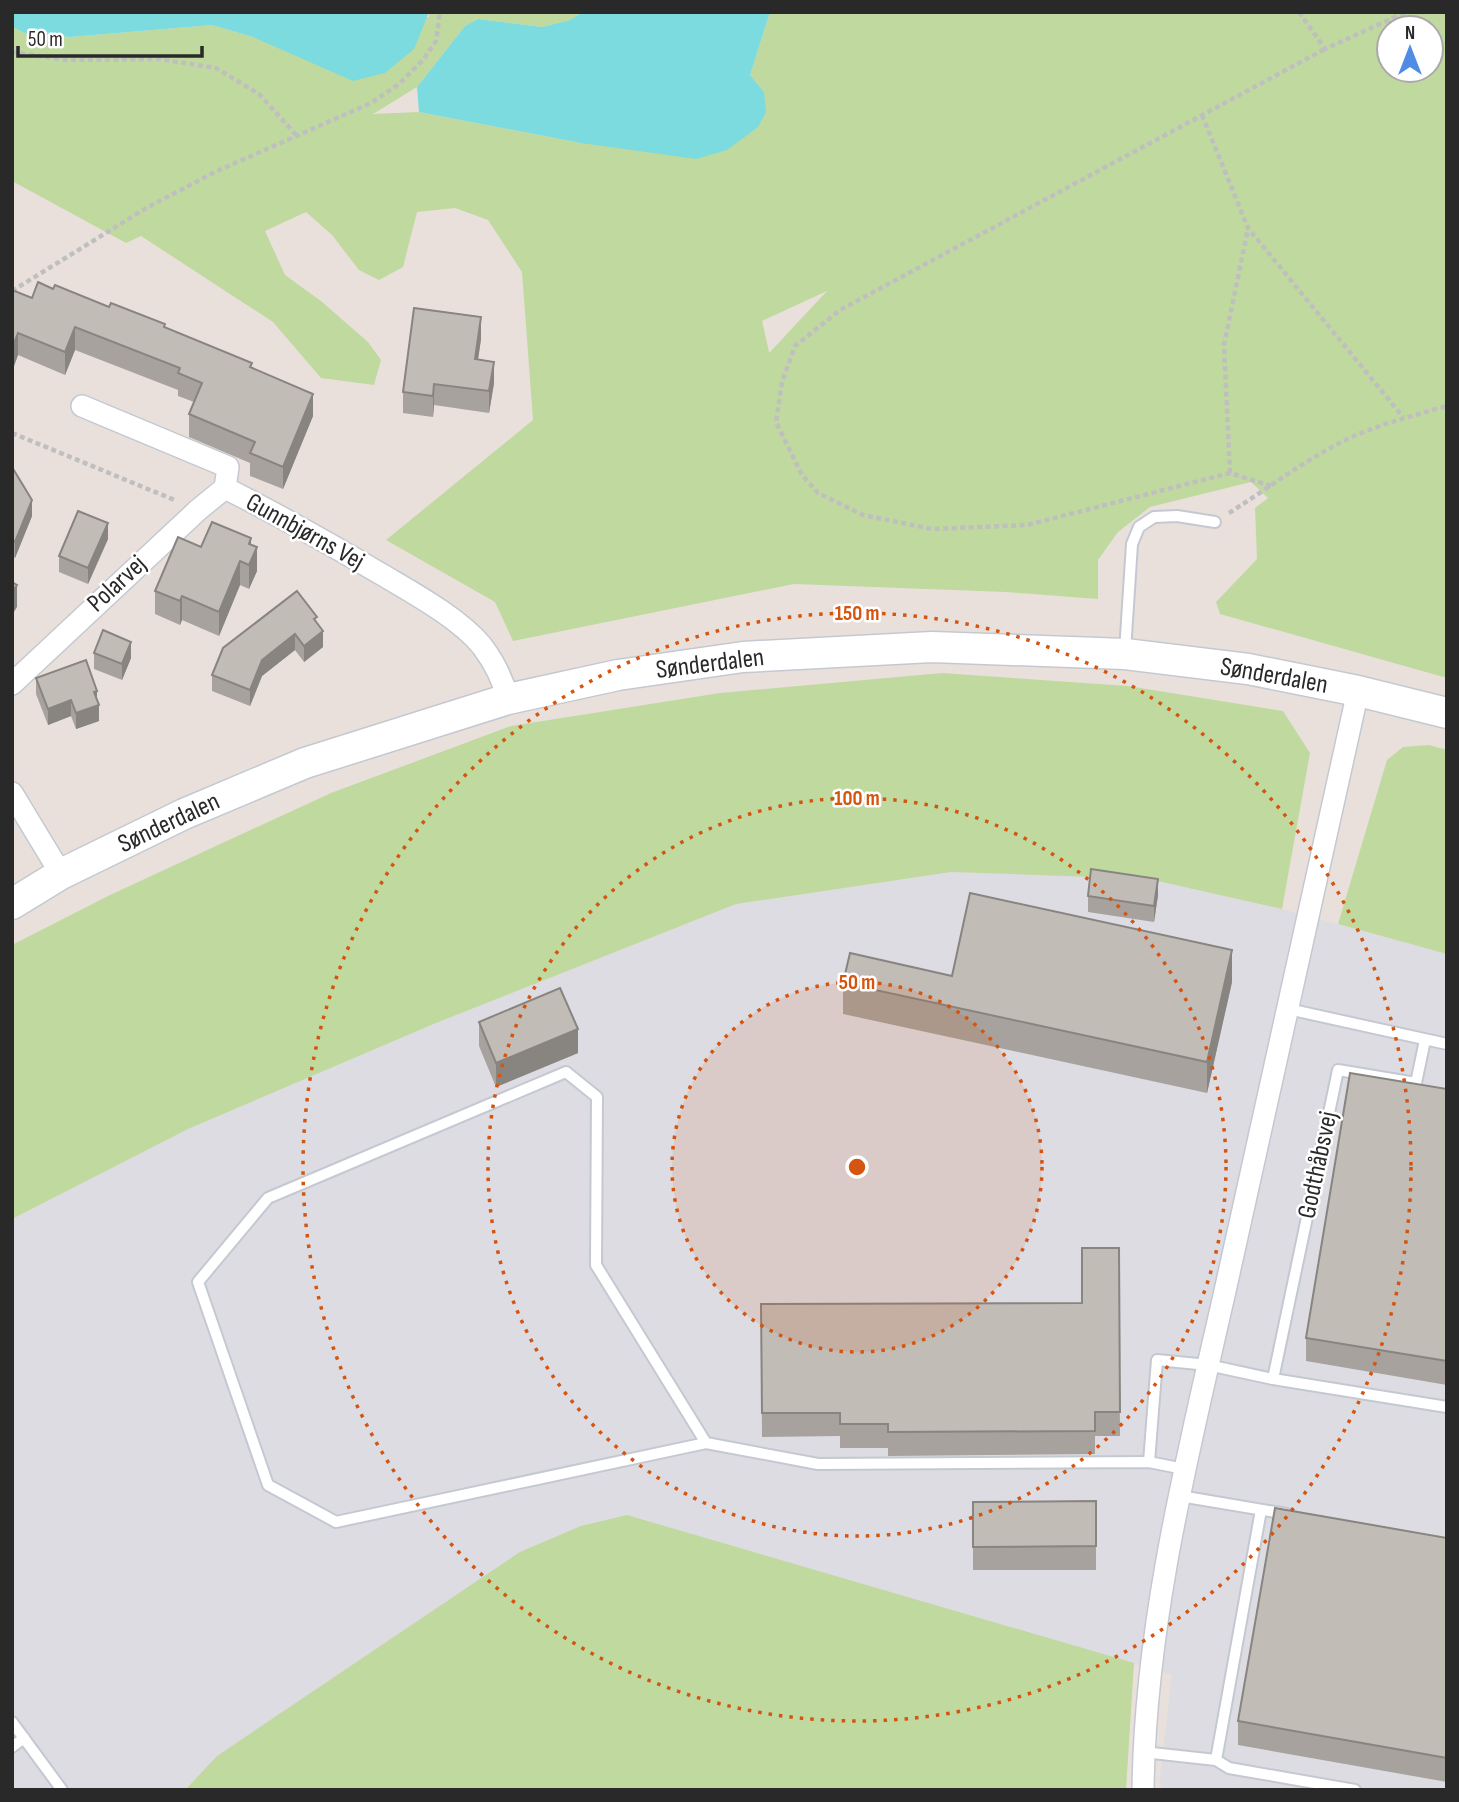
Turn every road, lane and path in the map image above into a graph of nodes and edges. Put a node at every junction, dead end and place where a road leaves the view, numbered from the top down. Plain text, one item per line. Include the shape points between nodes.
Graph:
1 (440, 12) edge
2 (1299, 12) edge
3 (1406, 12) edge
4 (1325, 48) junction
5 (12, 52) edge
6 (1202, 115) junction
7 (297, 136) junction
8 (1248, 229) junction
9 (12, 291) edge
10 (82, 406) dead end
11 (1447, 406) edge
12 (1403, 417) junction
13 (12, 433) edge
14 (1230, 473) junction
15 (1271, 486) junction
16 (225, 488) junction
17 (198, 510) junction
18 (1215, 522) joint
19 (1125, 654) junction
20 (12, 684) edge
21 (1358, 691) junction
22 (508, 699) junction
23 (1447, 713) edge
24 (12, 793) edge
25 (61, 874) junction
26 (12, 904) edge
27 (1288, 1009) junction
28 (1425, 1040) junction
29 (1447, 1044) edge
30 (1208, 1365) junction
31 (1273, 1379) junction
32 (1447, 1407) edge
33 (706, 1443) junction
34 (1149, 1462) junction
35 (1184, 1469) junction
36 (1180, 1496) junction
37 (1261, 1510) junction
38 (1300, 1517) edge
39 (12, 1722) edge
40 (24, 1738) junction
41 (12, 1747) edge
42 (1143, 1752) junction
43 (1216, 1760) junction
44 (62, 1790) edge
45 (1143, 1790) edge
46 (1355, 1790) edge

1 - 7 path via 436,41 399,84 371,103
2 - 4 path
3 - 4 path
4 - 6 path
5 - 7 path via 66,60 159,59 216,68 259,94
6 - 8 path
6 - 14 path via 840,310 795,346 782,382 776,422 802,475 818,493 863,515 932,529 1027,525
7 - 9 path via 148,207
8 - 12 path
8 - 14 path via 1224,345
10 - 16 street, Gunnbjørns Vej via 228,467
11 - 12 path
12 - 15 path via 1325,451
13 - 17 path
14 - 15 path
15 - 18 path
16 - 17 street, Polarvej
16 - 22 street, Gunnbjørns Vej via 414,593 449,618 481,646 502,679
17 - 20 street, Polarvej
18 - 19 lane via 1154,517 1139,527 1132,544
19 - 21 street, Sønderdalen via 1248,669
19 - 22 street, Sønderdalen via 932,647 743,657 618,675
21 - 23 street, Sønderdalen
21 - 27 street
22 - 25 street, Sønderdalen via 304,763
24 - 25 street
25 - 26 street, Sønderdalen
27 - 28 lane
27 - 30 street
28 - 29 lane
28 - 31 lane, Godthåbsvej via 1416,1083 1338,1070
30 - 31 lane
30 - 34 lane via 1157,1360
30 - 35 street
31 - 32 lane
33 - 33 lane via 336,1522 268,1485 198,1282 268,1198 566,1072 597,1097 596,1265
33 - 34 lane via 817,1464
34 - 35 lane
35 - 36 street
36 - 37 lane
36 - 42 street via 1152,1658
37 - 38 lane
37 - 43 lane
39 - 40 lane
40 - 41 lane
40 - 44 lane
42 - 43 lane
42 - 45 street
43 - 46 lane via 1229,1768

